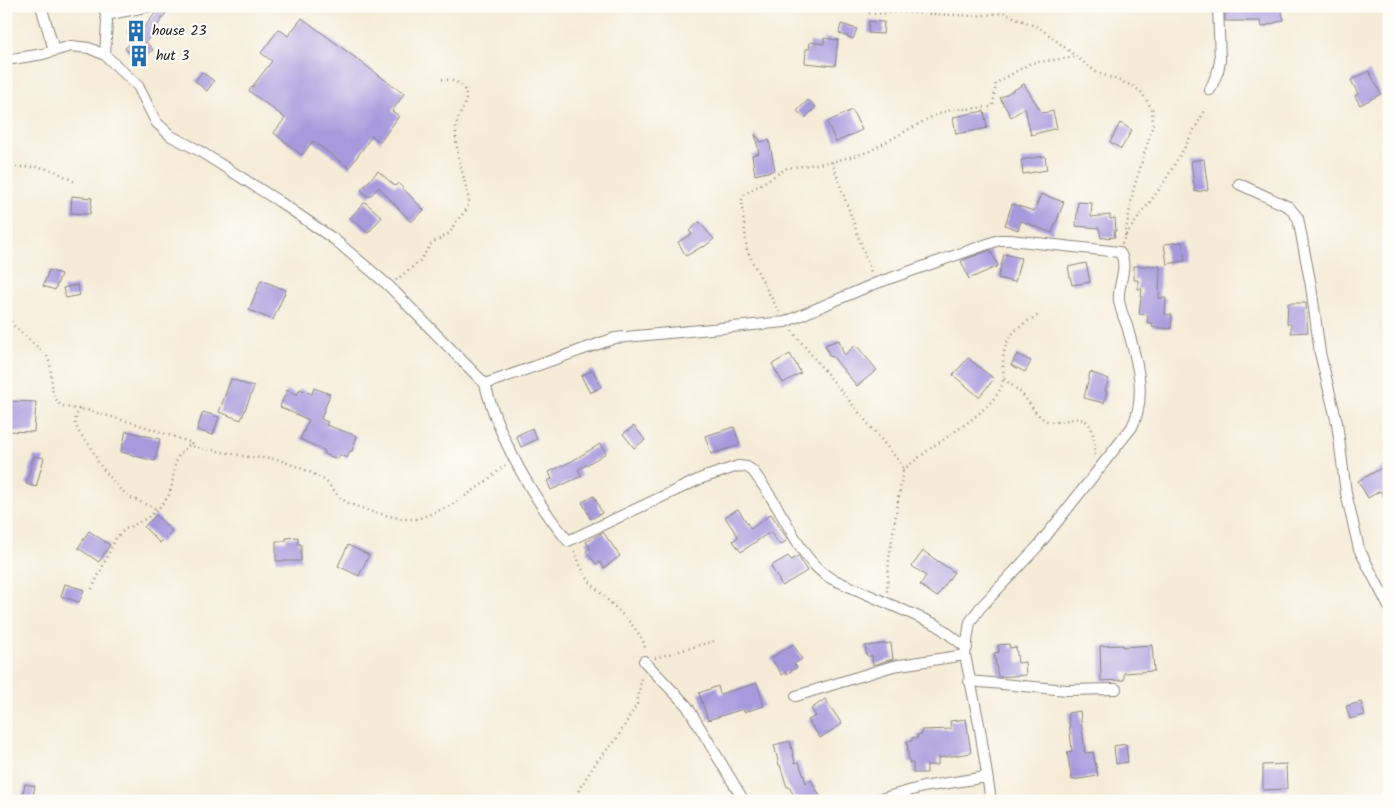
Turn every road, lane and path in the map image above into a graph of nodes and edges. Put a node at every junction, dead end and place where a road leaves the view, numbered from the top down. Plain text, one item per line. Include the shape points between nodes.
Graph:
1 (41, 6) edge
2 (150, 6) edge
3 (1218, 6) edge
4 (105, 11) edge
5 (869, 13) dead end
6 (54, 50) junction
7 (105, 55) junction
8 (1076, 57) junction
9 (6, 60) edge
10 (441, 79) dead end
11 (1210, 90) dead end
12 (1206, 108) dead end
13 (832, 162) junction
14 (6, 167) edge
15 (75, 182) dead end
16 (1239, 184) dead end
17 (1125, 236) junction
18 (1120, 252) junction
19 (874, 284) junction
20 (390, 286) junction
21 (6, 312) edge
22 (1038, 315) dead end
23 (785, 322) junction
24 (1004, 379) junction
25 (485, 384) junction
26 (80, 409) junction
27 (192, 443) junction
28 (514, 457) junction
29 (903, 470) junction
30 (1095, 474) junction
31 (158, 509) junction
32 (568, 541) junction
33 (92, 589) dead end
34 (886, 602) junction
35 (1389, 607) edge
36 (714, 641) dead end
37 (966, 652) junction
38 (644, 661) junction
39 (969, 681) junction
40 (1116, 690) dead end
41 (796, 696) dead end
42 (986, 777) junction
43 (578, 801) edge
44 (744, 801) edge
45 (873, 801) edge
46 (991, 801) edge

1 - 6 street
2 - 4 street
3 - 11 street via 1220,61
4 - 7 street
5 - 8 path via 972,16 1004,13 1040,28
6 - 7 street via 71,46 89,48
6 - 9 street
7 - 20 street via 138,86 156,122 171,136 280,202 335,240
8 - 13 path via 1031,63 996,83 992,106 951,110 933,116 868,152
8 - 17 path via 1096,72 1138,89 1152,110 1152,125 1133,191
10 - 20 path via 455,81 464,88 467,100 456,128 469,201 450,233 432,243 419,262
12 - 17 path via 1163,184
13 - 19 path
13 - 23 path via 787,168 752,188 742,200 747,249
14 - 15 path via 39,167
16 - 35 street via 1289,207 1298,218 1320,354 1337,423 1346,493 1359,550
17 - 18 path
18 - 19 street via 1003,240
18 - 30 street via 1124,260 1119,300 1138,362 1139,397 1132,427
19 - 23 street
20 - 25 street
21 - 26 path via 13,325 47,356 53,395 60,404
22 - 24 path via 1010,335 1003,350
23 - 25 street via 615,338
23 - 29 path via 898,457
24 - 29 path via 998,393 974,418
24 - 30 path via 1043,419 1049,422 1075,418 1086,421 1095,436
25 - 28 street via 490,404
26 - 27 path
26 - 31 path via 76,424 104,472 131,498
27 - 28 path via 191,446 211,450 277,459 308,470 350,504 373,512 418,519 450,506 483,484
27 - 31 path via 179,455 168,497
28 - 32 street via 550,520
29 - 34 path via 889,558
30 - 37 street via 1038,546 980,608 968,628
31 - 33 path via 116,538
32 - 34 street via 702,478 738,466 748,467 813,566 830,578
32 - 38 path via 588,579 640,635 645,647
34 - 37 street via 937,625
36 - 38 path
37 - 39 street
37 - 41 street via 893,666
38 - 43 path via 637,704 616,740 579,788
38 - 44 street via 687,706
39 - 40 street via 1068,690
39 - 42 street
42 - 45 street via 923,787
42 - 46 street

